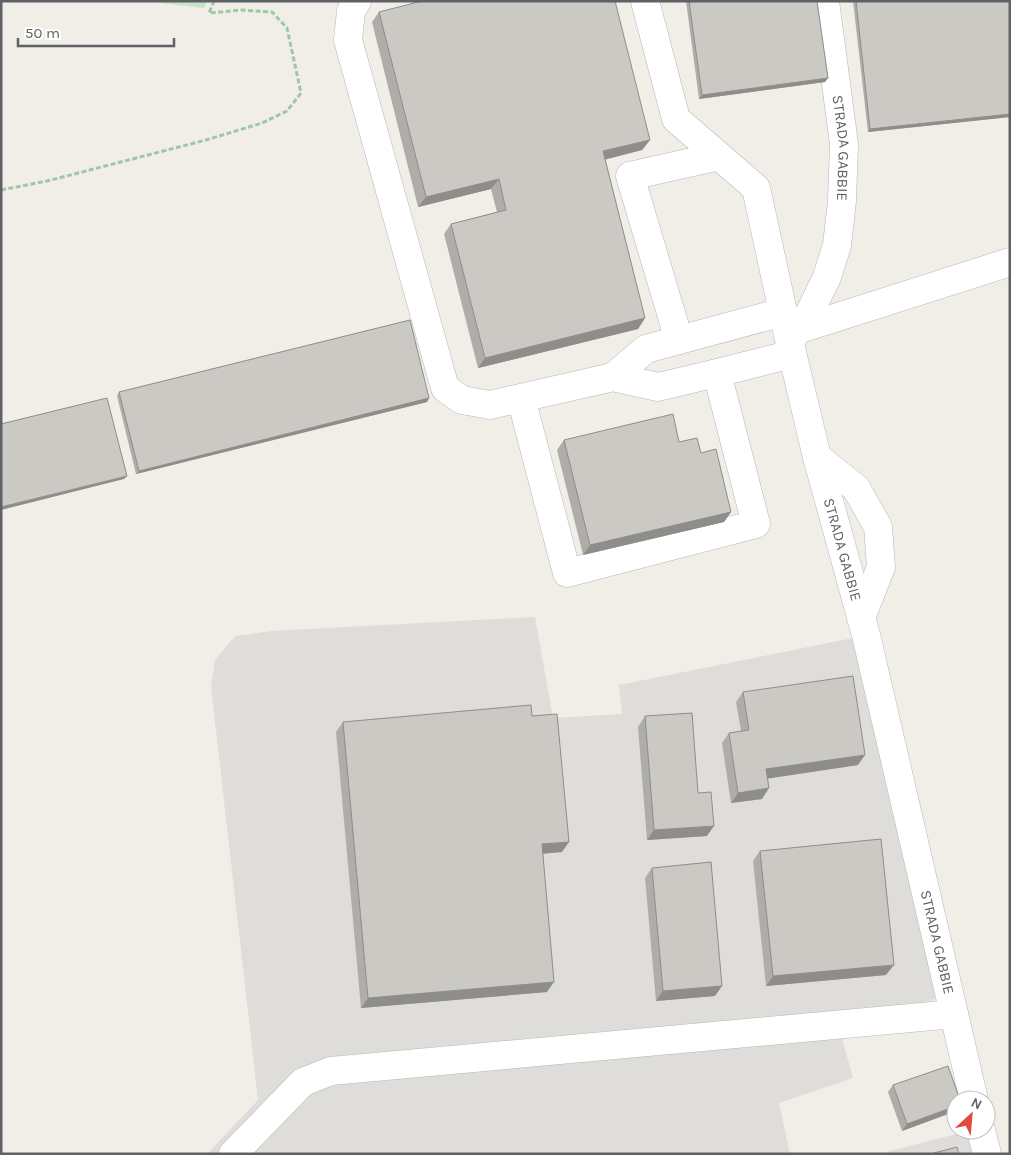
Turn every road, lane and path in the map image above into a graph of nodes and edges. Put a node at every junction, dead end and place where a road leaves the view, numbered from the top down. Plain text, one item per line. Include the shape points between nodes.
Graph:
1 (214, 1) edge
2 (357, 1) edge
3 (645, 1) edge
4 (825, 1) edge
5 (719, 156) junction
6 (1, 190) edge
7 (1010, 262) edge
8 (791, 335) junction
9 (678, 340) junction
10 (717, 373) junction
11 (613, 377) junction
12 (521, 398) junction
13 (817, 457) junction
14 (861, 618) junction
15 (954, 1014) junction
16 (972, 1090) edge
17 (984, 1140) edge
18 (233, 1154) edge
19 (987, 1154) edge

1 - 6 path via 209,12 272,12 287,28 301,93 287,111 262,123 206,140
2 - 12 street via 351,11 348,40 445,388 462,400 490,405
3 - 5 street via 676,119
4 - 8 street, STRADA GABBIE via 844,144 842,201 837,246 827,277 810,312
5 - 8 street via 756,188
5 - 9 street via 630,176
7 - 8 street
8 - 9 street
8 - 10 street
8 - 13 street, STRADA GABBIE
9 - 11 street via 646,349
10 - 11 street via 658,387
10 - 12 street via 756,524 567,573
11 - 12 street
13 - 14 street, STRADA GABBIE
13 - 14 street via 856,488 878,527 881,567
14 - 15 street, STRADA GABBIE
15 - 16 street, STRADA GABBIE
15 - 18 street via 331,1072 303,1082
17 - 19 street

